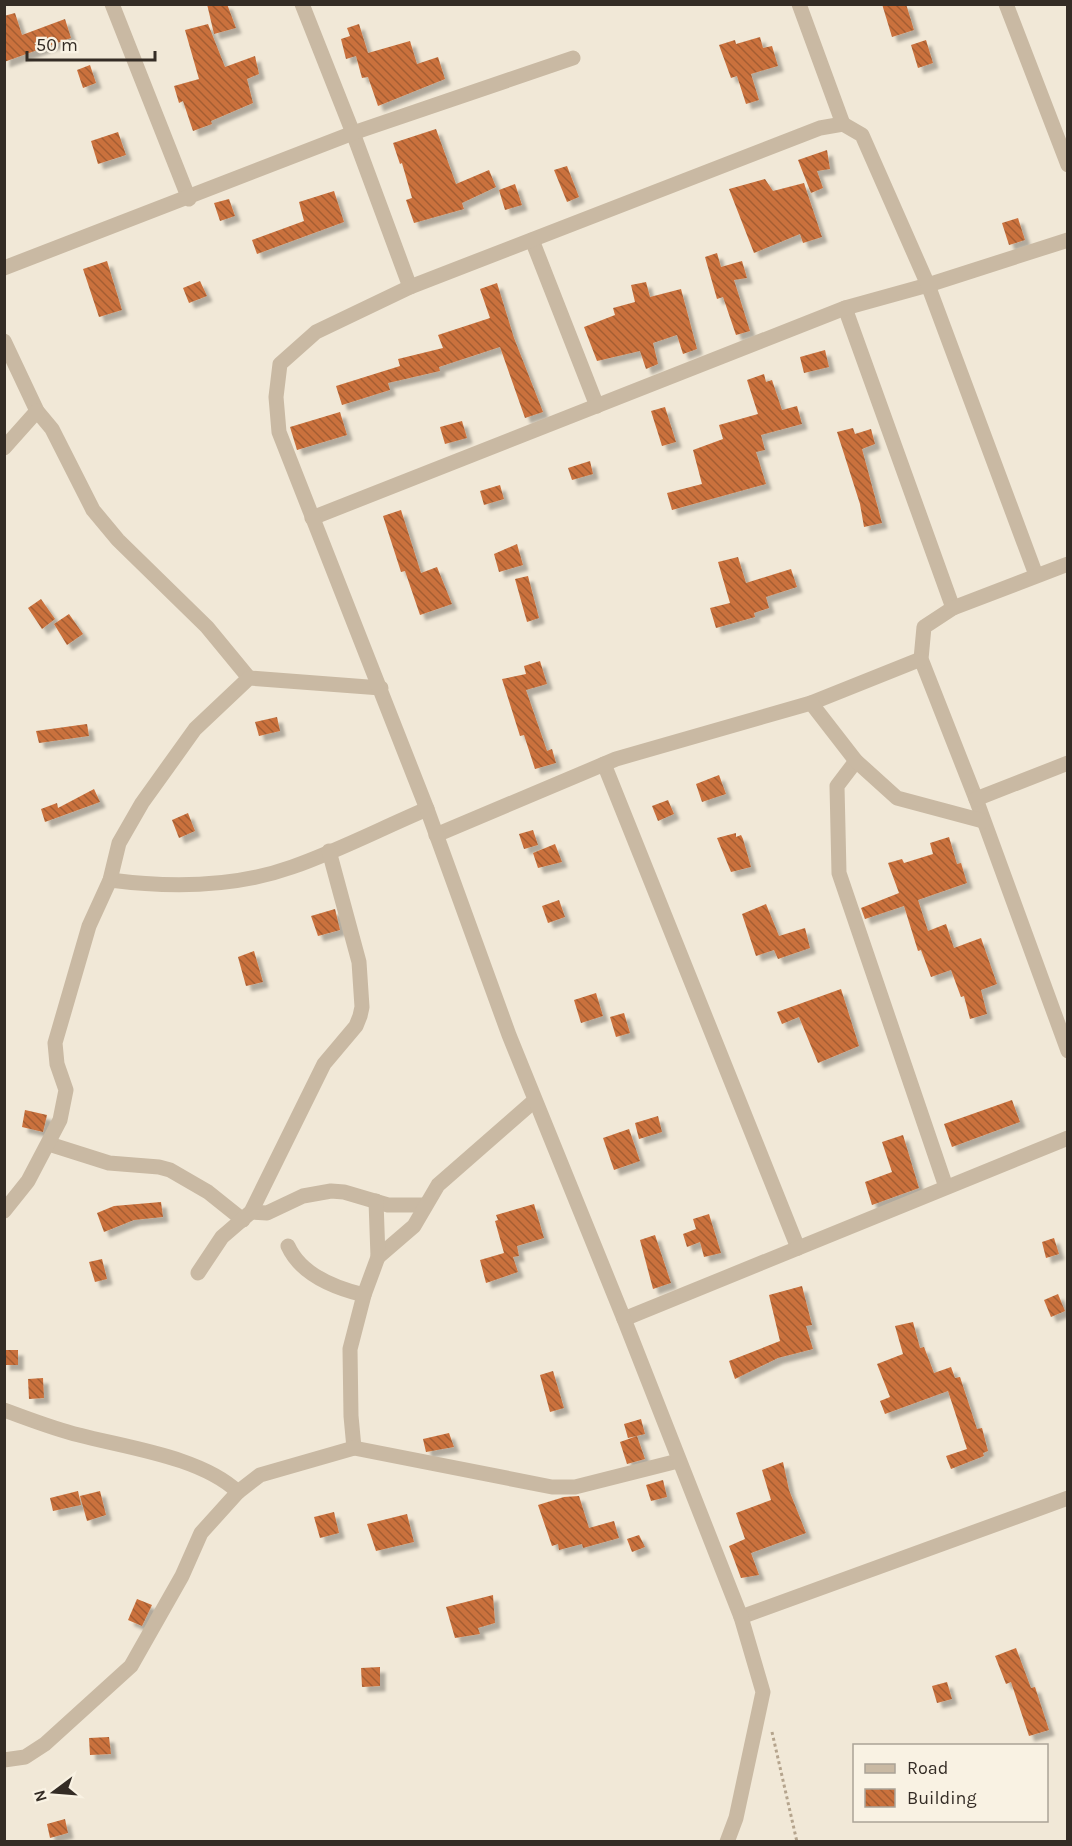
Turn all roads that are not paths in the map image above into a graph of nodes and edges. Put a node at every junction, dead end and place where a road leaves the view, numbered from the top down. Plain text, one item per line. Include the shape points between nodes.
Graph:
1 (112, 4) edge
2 (302, 4) edge
3 (799, 4) edge
4 (1006, 4) edge
5 (573, 58) dead end
6 (843, 124) junction
7 (353, 133) junction
8 (1068, 165) edge
9 (189, 199) junction
10 (532, 240) junction
11 (1068, 240) edge
12 (4, 268) edge
13 (928, 285) junction
14 (410, 287) junction
15 (844, 308) junction
16 (4, 342) edge
17 (597, 406) junction
18 (37, 411) junction
19 (4, 448) edge
20 (312, 518) junction
21 (1068, 564) edge
22 (1036, 575) junction
23 (953, 608) junction
24 (921, 659) junction
25 (249, 678) junction
26 (381, 688) junction
27 (811, 703) junction
28 (856, 761) junction
29 (1068, 763) edge
30 (604, 764) junction
31 (976, 799) junction
32 (427, 809) junction
33 (983, 821) junction
34 (436, 836) junction
35 (329, 851) junction
36 (110, 880) junction
37 (1068, 1051) edge
38 (534, 1101) junction
39 (1068, 1138) edge
40 (49, 1144) junction
41 (946, 1187) junction
42 (376, 1201) junction
43 (425, 1204) junction
44 (4, 1210) edge
45 (247, 1216) junction
46 (288, 1246) dead end
47 (798, 1248) junction
48 (378, 1257) junction
49 (198, 1273) dead end
50 (363, 1295) junction
51 (624, 1319) junction
52 (4, 1410) edge
53 (354, 1448) junction
54 (678, 1461) junction
55 (238, 1492) junction
56 (1068, 1498) edge
57 (741, 1617) junction
58 (4, 1760) edge
59 (727, 1842) edge

1 - 9 street
2 - 7 street
3 - 6 street
4 - 8 street
5 - 7 street
6 - 10 street via 820,128
6 - 13 street via 862,135
7 - 9 street
7 - 14 street
9 - 12 street
10 - 14 street
10 - 17 street
11 - 13 street
13 - 15 street
13 - 22 street
14 - 20 street via 316,332 280,364 276,397 279,432
15 - 17 street
15 - 23 street
16 - 18 street
17 - 20 street
18 - 19 street
18 - 25 street via 52,429 93,510 118,540 207,627
20 - 26 street
21 - 22 street
22 - 23 street
23 - 24 street via 924,627
24 - 27 street
24 - 31 street
25 - 26 street
25 - 36 street via 195,729 163,773 118,843
26 - 32 street
27 - 28 street
27 - 30 street
28 - 33 street via 897,798
28 - 41 street via 837,786 839,873
29 - 31 street
30 - 34 street
30 - 47 street
31 - 33 street
32 - 34 street
32 - 35 street
33 - 37 street
34 - 38 street
35 - 36 street via 291,868 217,883 166,886
35 - 45 street via 359,962 360,1016 324,1064
36 - 40 street via 89,926 55,1042 66,1090 60,1120
38 - 43 street via 454,1168
38 - 51 street
39 - 41 street
40 - 44 street via 28,1181
40 - 45 street via 109,1163 170,1170
41 - 47 street
42 - 43 street via 401,1207
42 - 45 street via 331,1191 303,1196 267,1213
42 - 48 street
43 - 48 street via 414,1226
45 - 49 street via 222,1237
46 - 50 street via 298,1262 332,1286
47 - 51 street
48 - 50 street
50 - 53 street via 350,1349
51 - 54 street
52 - 55 street via 75,1434 188,1464 225,1480
53 - 54 street via 552,1487 575,1487
53 - 55 street via 260,1476
54 - 57 street
55 - 58 street via 201,1533 182,1576 131,1666 45,1744 25,1757
56 - 57 street
57 - 59 street via 763,1692 736,1818

